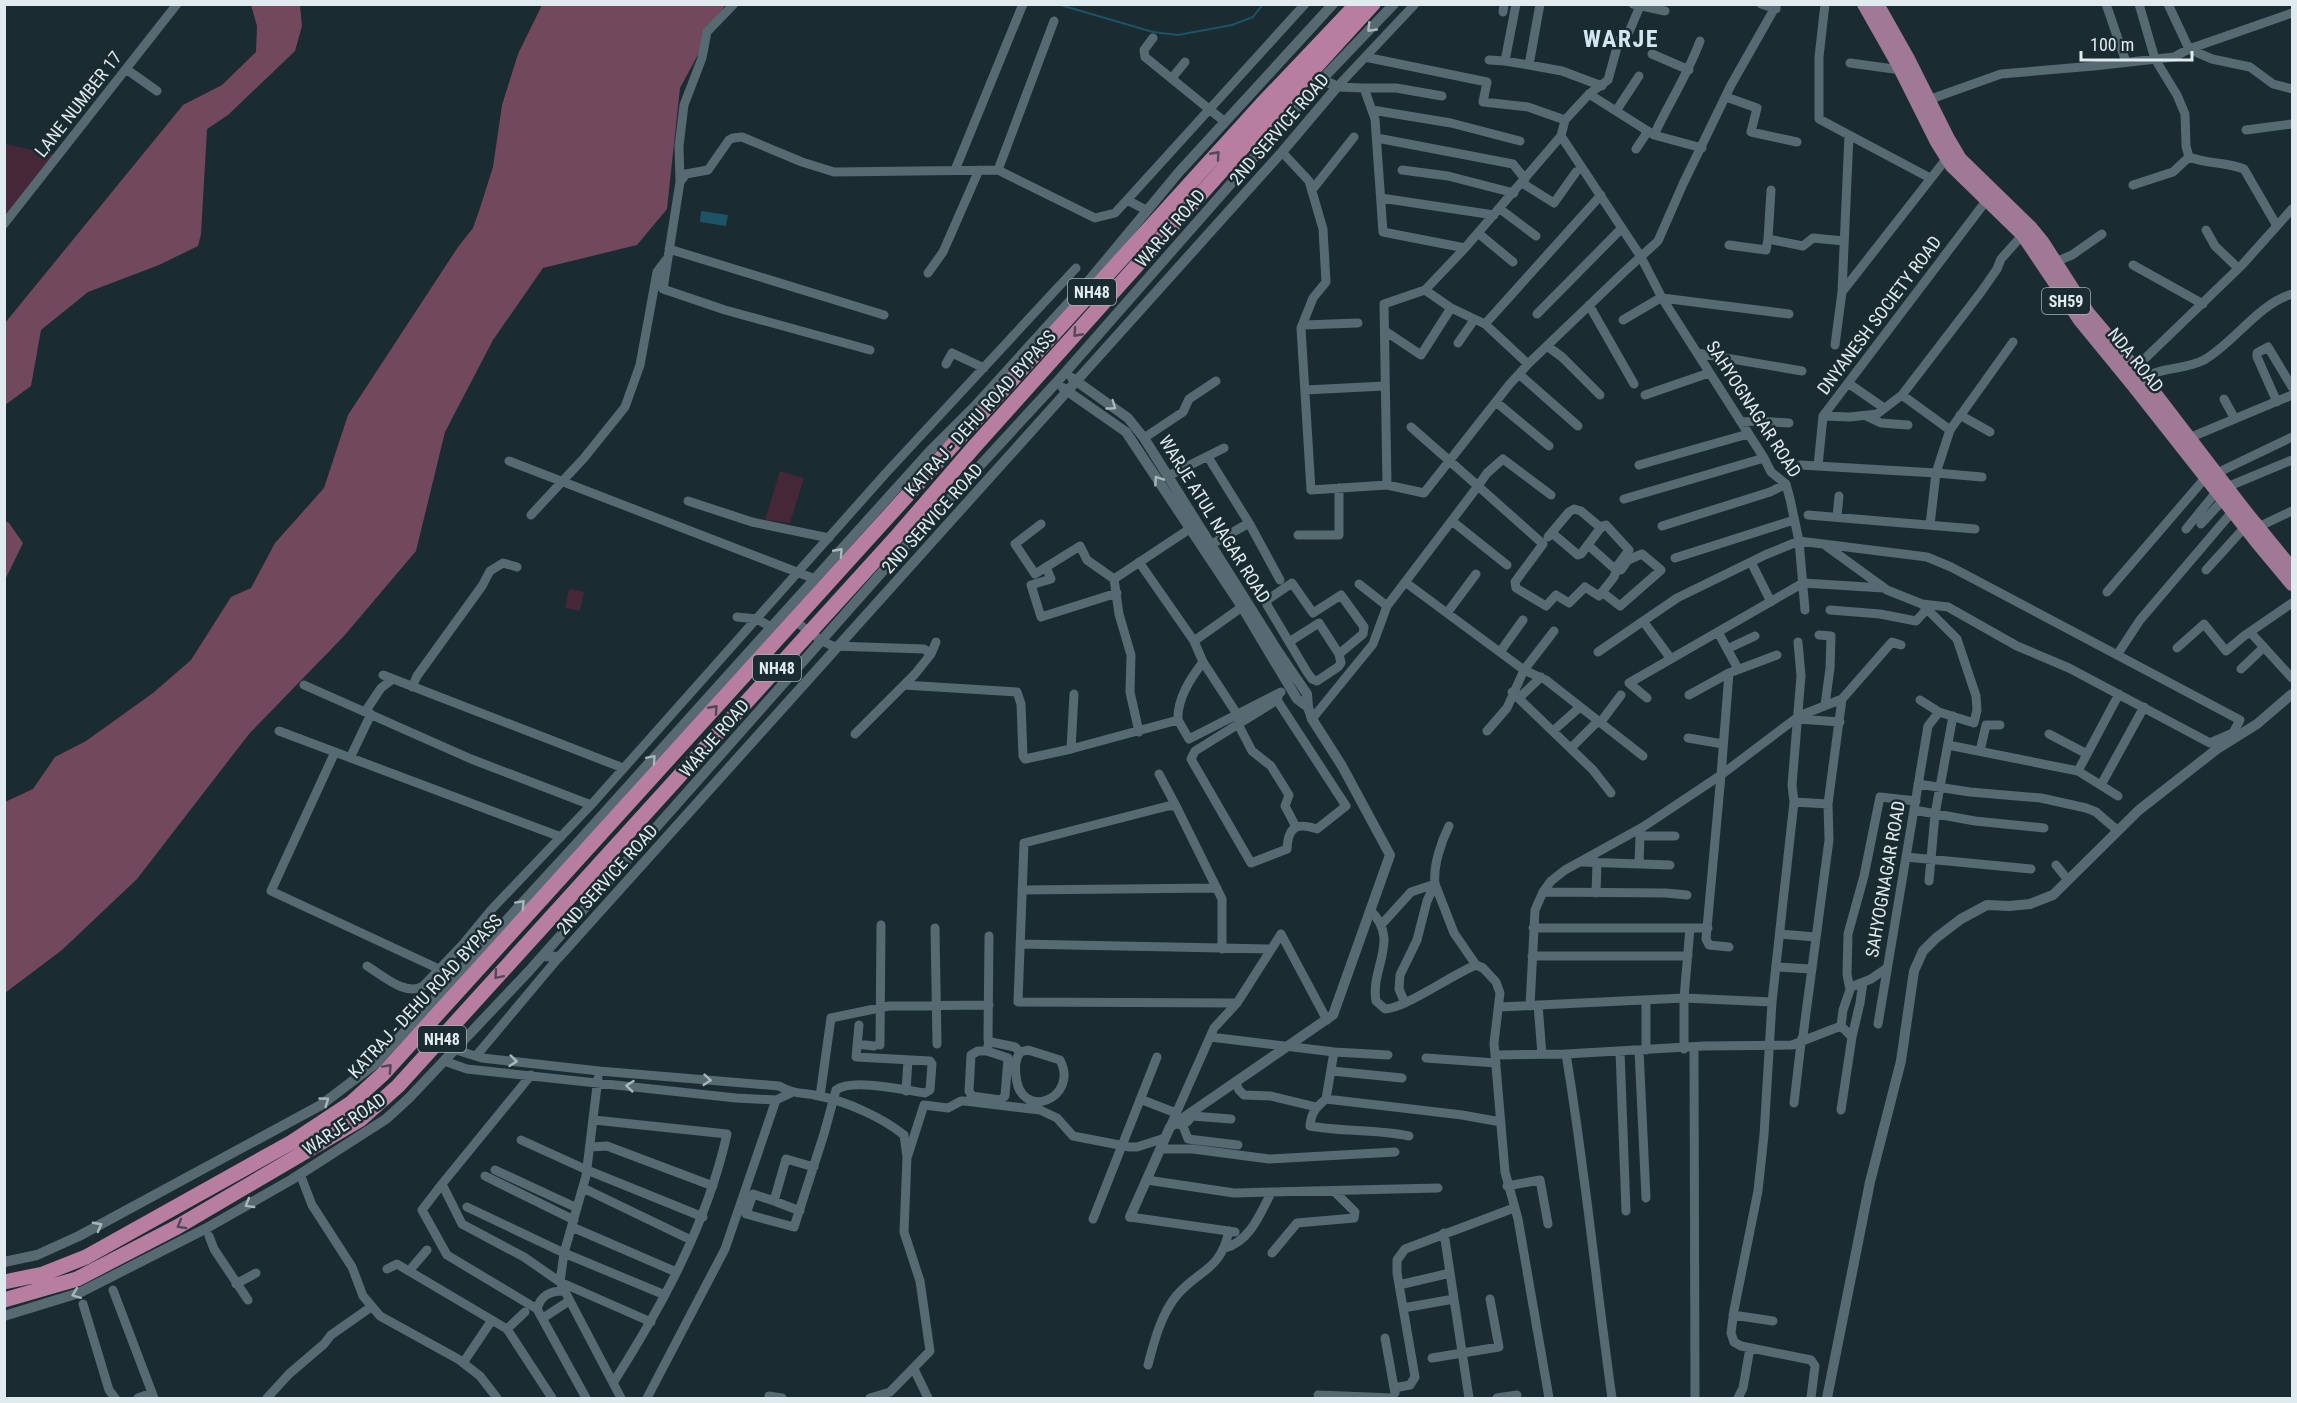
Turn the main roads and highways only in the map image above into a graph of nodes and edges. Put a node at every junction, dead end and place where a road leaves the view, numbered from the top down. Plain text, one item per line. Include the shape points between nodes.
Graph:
1 (1357, 4) edge
2 (1373, 4) edge
3 (1864, 4) edge
4 (1876, 4) edge
5 (1339, 32) junction
6 (1265, 111) junction
7 (1949, 154) junction
8 (2026, 231) junction
9 (2135, 377) junction
10 (2211, 475) junction
11 (2222, 493) junction
12 (2251, 527) junction
13 (2292, 569) edge
14 (2292, 584) edge
15 (295, 1149) junction
16 (4, 1282) edge
17 (4, 1300) edge

1 - 5 highway, KATRAJ - DEHU ROAD BYPASS / NH48
2 - 5 highway, KATRAJ - DEHU ROAD BYPASS / NH48
3 - 7 main road, NDA ROAD / SH59
4 - 7 main road, NDA ROAD / SH59 via 1929,100
5 - 6 highway, KATRAJ - DEHU ROAD BYPASS / NH48
15 -> 6 highway, KATRAJ - DEHU ROAD BYPASS / NH48 via 383,1074 923,479
6 -> 15 highway, KATRAJ - DEHU ROAD BYPASS / NH48 via 898,535 466,1014 361,1119
7 - 8 main road, NDA ROAD / SH59 via 1983,182
7 - 8 main road, NDA ROAD / SH59 via 1986,201
8 - 9 main road, NDA ROAD / SH59 via 2055,262
8 - 9 main road, NDA ROAD / SH59 via 2070,307
9 - 10 main road, NDA ROAD / SH59
9 - 10 main road, NDA ROAD / SH59 via 2189,438
10 - 11 main road, NDA ROAD / SH59
11 - 12 main road, NDA ROAD / SH59
11 - 12 main road, NDA ROAD / SH59 via 2232,512
12 - 13 main road, NDA ROAD / SH59
12 - 14 main road, NDA ROAD / SH59
15 - 16 highway, NH48 via 260,1159 86,1257 43,1274
15 -> 17 highway, NH48 via 267,1174 77,1279

